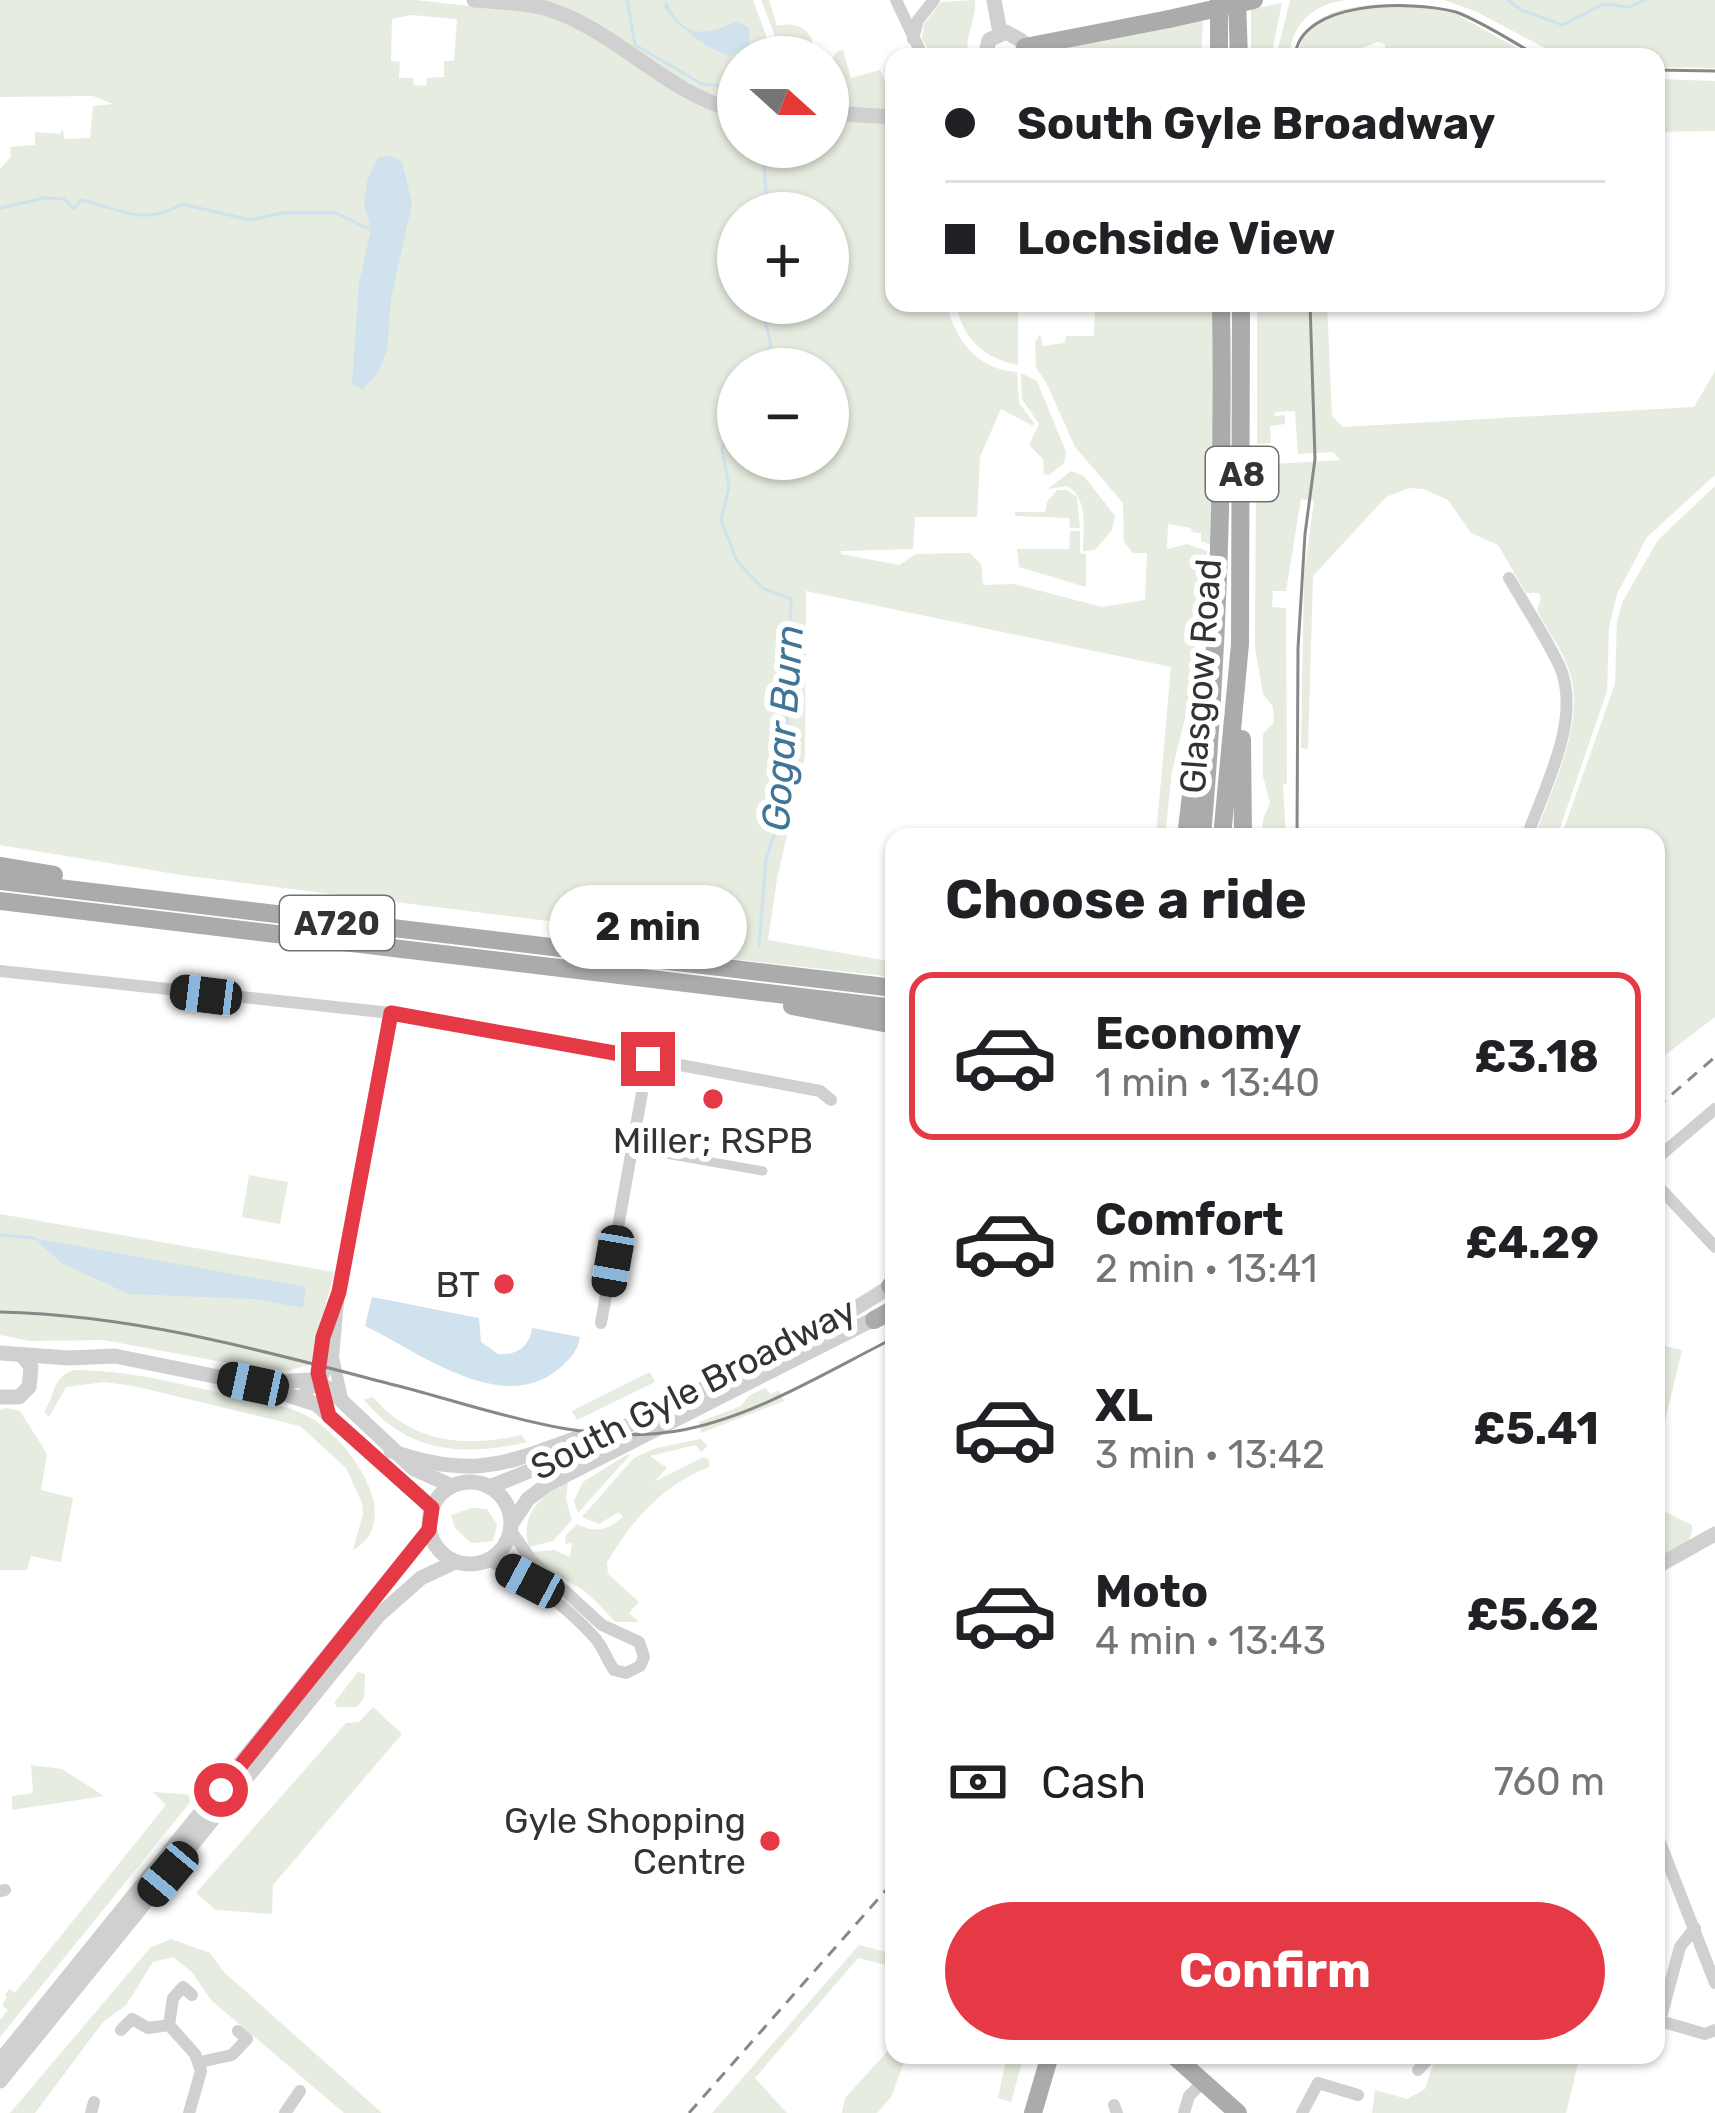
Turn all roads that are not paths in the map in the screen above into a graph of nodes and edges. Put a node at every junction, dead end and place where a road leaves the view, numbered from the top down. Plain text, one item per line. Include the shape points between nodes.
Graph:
1 (474, 0) edge
2 (896, 0) edge
3 (934, 0) edge
4 (994, 0) edge
5 (1219, 0) edge
6 (1238, 0) edge
7 (1254, 0) edge
8 (1229, 25) junction
9 (1000, 33) junction
10 (913, 40) junction
11 (918, 48) edge
12 (987, 48) edge
13 (1023, 48) edge
14 (1042, 48) edge
15 (1221, 48) edge
16 (1236, 48) edge
17 (717, 106) edge
18 (849, 114) edge
19 (885, 116) edge
20 (1221, 312) edge
21 (1241, 312) edge
22 (1223, 496) junction
23 (1509, 578) dead end
24 (1240, 644) junction
25 (1187, 828) edge
26 (1203, 828) edge
27 (1223, 828) edge
28 (1244, 828) edge
29 (1530, 828) edge
30 (0, 866) edge
31 (0, 881) edge
32 (0, 901) edge
33 (210, 907) junction
34 (0, 971) edge
35 (705, 987) junction
36 (885, 987) edge
37 (885, 1006) edge
38 (391, 1013) junction
39 (885, 1022) edge
40 (648, 1059) junction
41 (831, 1100) dead end
42 (1715, 1108) edge
43 (632, 1148) junction
44 (649, 1151) joint
45 (1665, 1151) edge
46 (763, 1171) dead end
47 (1665, 1192) edge
48 (1710, 1232) edge
49 (1715, 1247) edge
50 (613, 1261) junction
51 (628, 1264) dead end
52 (885, 1289) edge
53 (885, 1313) edge
54 (874, 1320) joint
55 (601, 1323) dead end
56 (0, 1353) edge
57 (22, 1355) junction
58 (69, 1358) junction
59 (326, 1358) junction
60 (32, 1379) junction
61 (296, 1380) junction
62 (319, 1383) junction
63 (253, 1384) junction
64 (1, 1398) edge
65 (297, 1398) junction
66 (342, 1399) junction
67 (329, 1416) junction
68 (646, 1417) junction
69 (392, 1451) junction
70 (452, 1486) junction
71 (489, 1487) junction
72 (432, 1508) junction
73 (512, 1527) junction
74 (429, 1530) junction
75 (1715, 1534) edge
76 (488, 1560) junction
77 (455, 1562) junction
78 (1665, 1562) edge
79 (1665, 1854) edge
80 (1696, 1928) junction
81 (1715, 1983) edge
82 (192, 1995) dead end
83 (1665, 2002) edge
84 (1665, 2022) edge
85 (169, 2025) junction
86 (121, 2030) dead end
87 (1715, 2030) edge
88 (238, 2031) dead end
89 (0, 2061) edge
90 (200, 2062) junction
91 (1037, 2064) edge
92 (1047, 2064) edge
93 (1182, 2064) edge
94 (1424, 2064) edge
95 (1418, 2070) dead end
96 (0, 2081) edge
97 (1202, 2084) junction
98 (300, 2091) dead end
99 (1358, 2095) dead end
100 (189, 2113) edge
101 (285, 2113) edge
102 (1029, 2113) edge
103 (1184, 2113) edge
104 (1238, 2113) edge
105 (1302, 2113) edge

1 - 17 street via 548,10
2 - 10 street
3 - 10 street
4 - 9 street
5 - 8 main road
6 - 8 main road
7 - 14 main road, bridge
8 - 15 main road
8 - 16 main road
9 - 12 street
9 - 13 street via 1018,37
10 - 11 street
18 - 19 street
20 - 22 main road, Glasgow Road / A8
21 - 24 main road, Glasgow Road / A8
22 - 25 main road
22 - 26 main road, Glasgow Road / A8
23 - 29 street via 1566,688 1562,733
24 - 27 main road, Glasgow Road / A8
24 - 28 main road
30 - 33 main road, A720
31 - 33 main road, A720
32 - 35 main road, A720
33 - 36 main road, A720
34 - 38 street
35 - 37 main road, A720
35 - 39 main road, A720
38 - 40 street
38 - 59 street
40 - 41 street via 820,1091
40 - 43 street
42 - 45 street
43 - 44 street
43 - 50 street
44 - 46 street
47 - 48 street
48 - 49 street
50 - 51 street
50 - 55 street
52 - 68 street, South Gyle Broadway
53 - 54 main road
54 - 73 street, South Gyle Broadway via 548,1484
56 - 57 street
57 - 58 street
57 - 60 street
58 - 60 street
58 - 63 street via 115,1355
59 - 61 street
59 - 62 street
59 - 66 street
60 - 64 street via 19,1397
61 - 62 street
61 - 63 street
62 - 65 street
62 - 66 street
62 - 67 street
63 - 65 street
65 - 67 street
66 - 69 street
67 - 72 street
68 - 69 street via 487,1468
68 - 71 street, South Gyle Broadway
69 - 70 street
70 - 71 street, South Gyle Broadway
70 - 72 street
71 - 73 street, South Gyle Broadway via 506,1504
72 - 74 street
73 - 76 street, South Gyle Broadway
73 - 76 street via 532,1562 602,1625 639,1642 640,1666 614,1670 596,1639 547,1595
74 - 77 street
74 - 89 street
75 - 78 street
76 - 77 street
77 - 96 street via 421,1578 378,1616
79 - 80 street
80 - 81 street
80 - 83 street via 1680,1947
82 - 85 street via 183,1987 173,1998
84 - 87 street
85 - 86 street via 148,2028 132,2019
85 - 90 street
88 - 90 street via 248,2039 232,2055
90 - 100 street
91 - 102 main road
92 - 102 main road
93 - 97 main road
94 - 95 street
97 - 103 street
97 - 104 main road
98 - 101 street
99 - 105 street via 1318,2083

